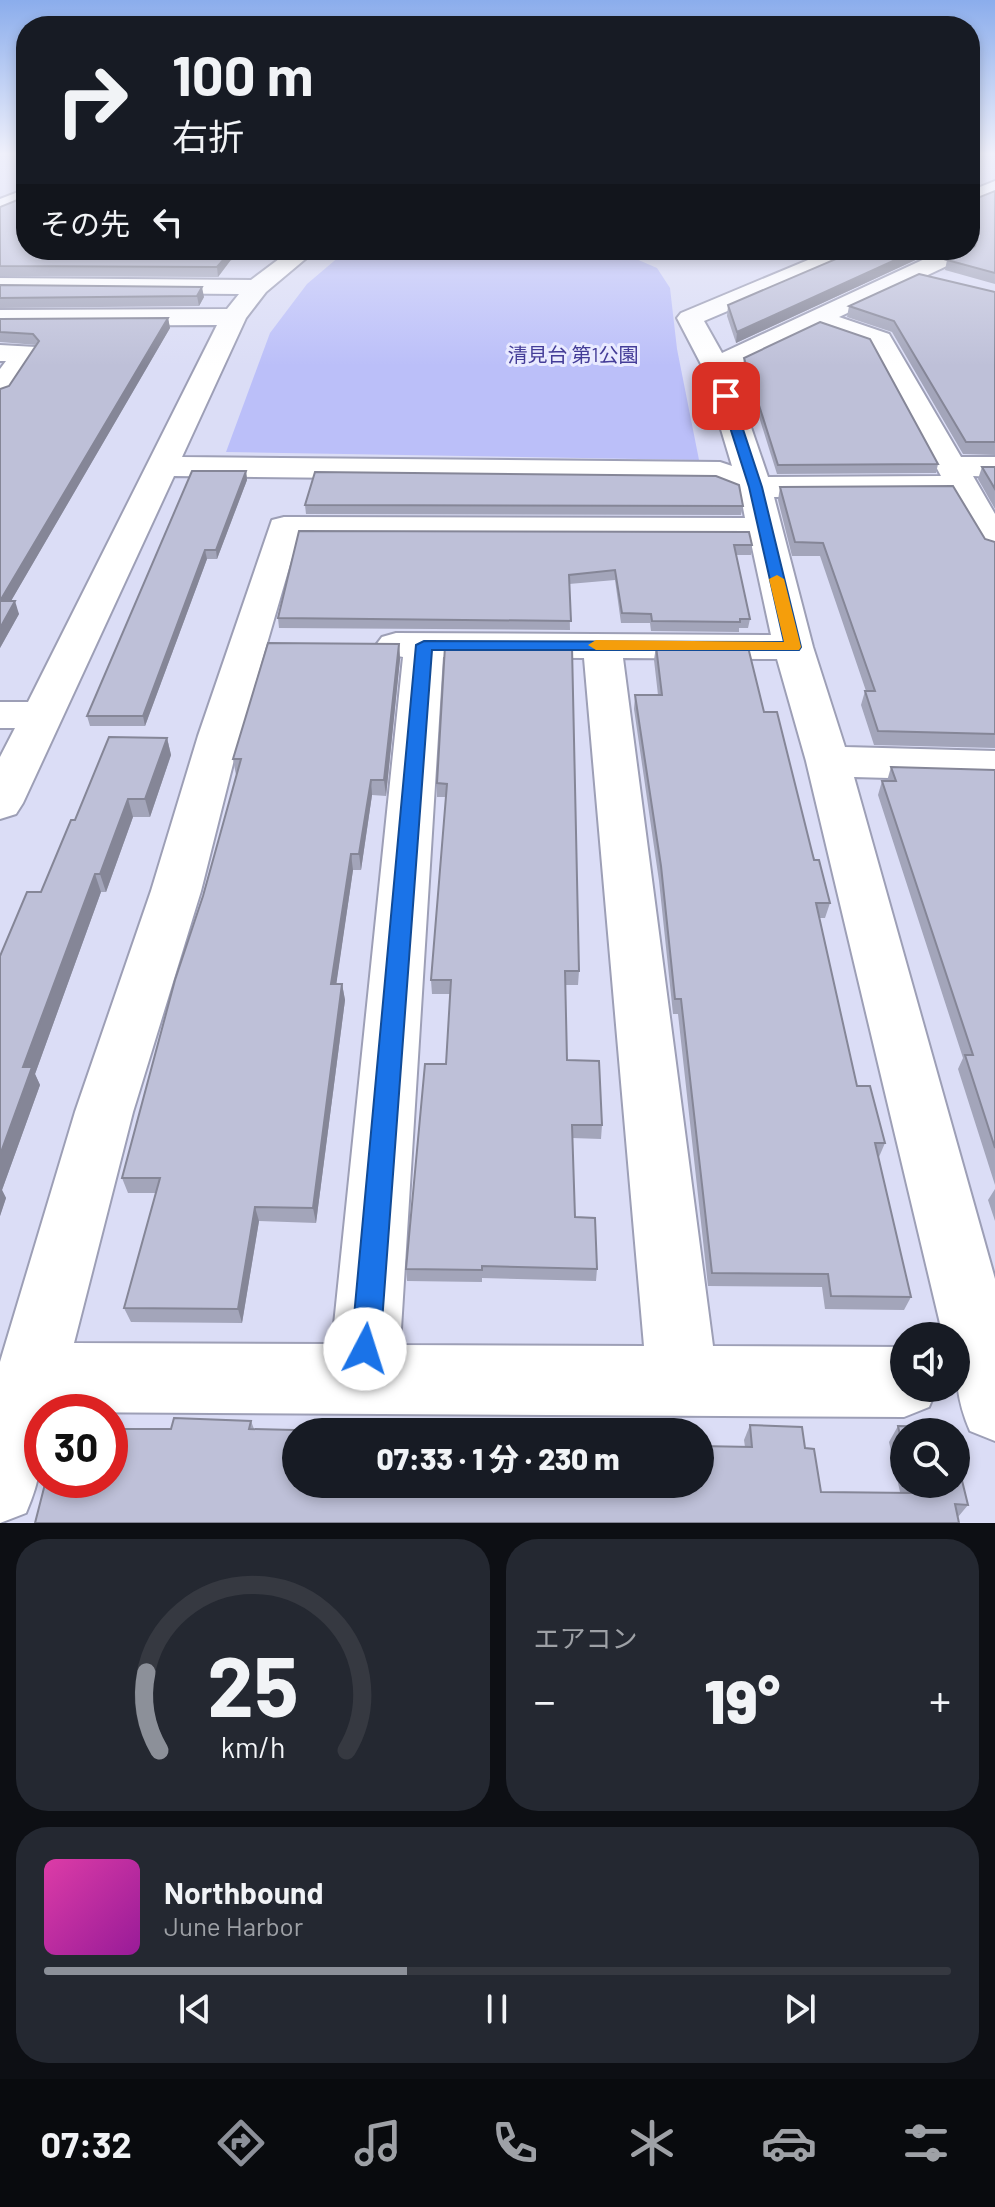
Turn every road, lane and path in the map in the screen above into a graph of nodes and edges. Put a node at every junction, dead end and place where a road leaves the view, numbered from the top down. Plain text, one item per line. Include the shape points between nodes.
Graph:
1 (292, 260) edge
2 (822, 260) edge
3 (941, 260) edge
4 (105, 267) edge
5 (915, 273) junction
6 (955, 284) edge
7 (0, 285) edge
8 (86, 285) junction
9 (257, 287) junction
10 (234, 317) junction
11 (0, 318) edge
12 (819, 319) junction
13 (0, 353) edge
14 (716, 366) junction
15 (0, 389) edge
16 (162, 466) junction
17 (995, 467) edge
18 (956, 476) junction
19 (760, 508) junction
20 (995, 544) edge
21 (360, 645) edge
22 (424, 645) junction
23 (602, 645) junction
24 (793, 647) junction
25 (0, 715) edge
26 (43, 715) junction
27 (828, 761) junction
28 (995, 766) edge
29 (0, 803) edge
30 (32, 1378) junction
31 (363, 1380) junction
32 (682, 1380) junction
33 (890, 1382) edge
34 (980, 1391) edge
35 (0, 1487) edge

1 - 9 street
2 - 14 street via 690,318
3 - 5 street
4 - 8 street
5 - 6 street
5 - 12 street
7 - 8 street
8 - 9 street
9 - 10 street
10 - 11 street
10 - 16 street
12 - 14 street
12 - 18 street via 880,340
13 - 15 street via 26,353
14 - 19 street
16 - 19 street via 720,472
16 - 26 street
17 - 18 street
18 - 19 street
18 - 20 street
19 - 24 street
19 - 30 street via 284,527 265,644 219,736 176,891 104,1112
21 - 22 street
22 - 23 street
22 - 31 street
23 - 24 street
23 - 32 street
24 - 27 street
25 - 26 street
26 - 29 street
27 - 28 street
27 - 34 street
30 - 31 street
30 - 35 street
31 - 32 street
32 - 33 street

